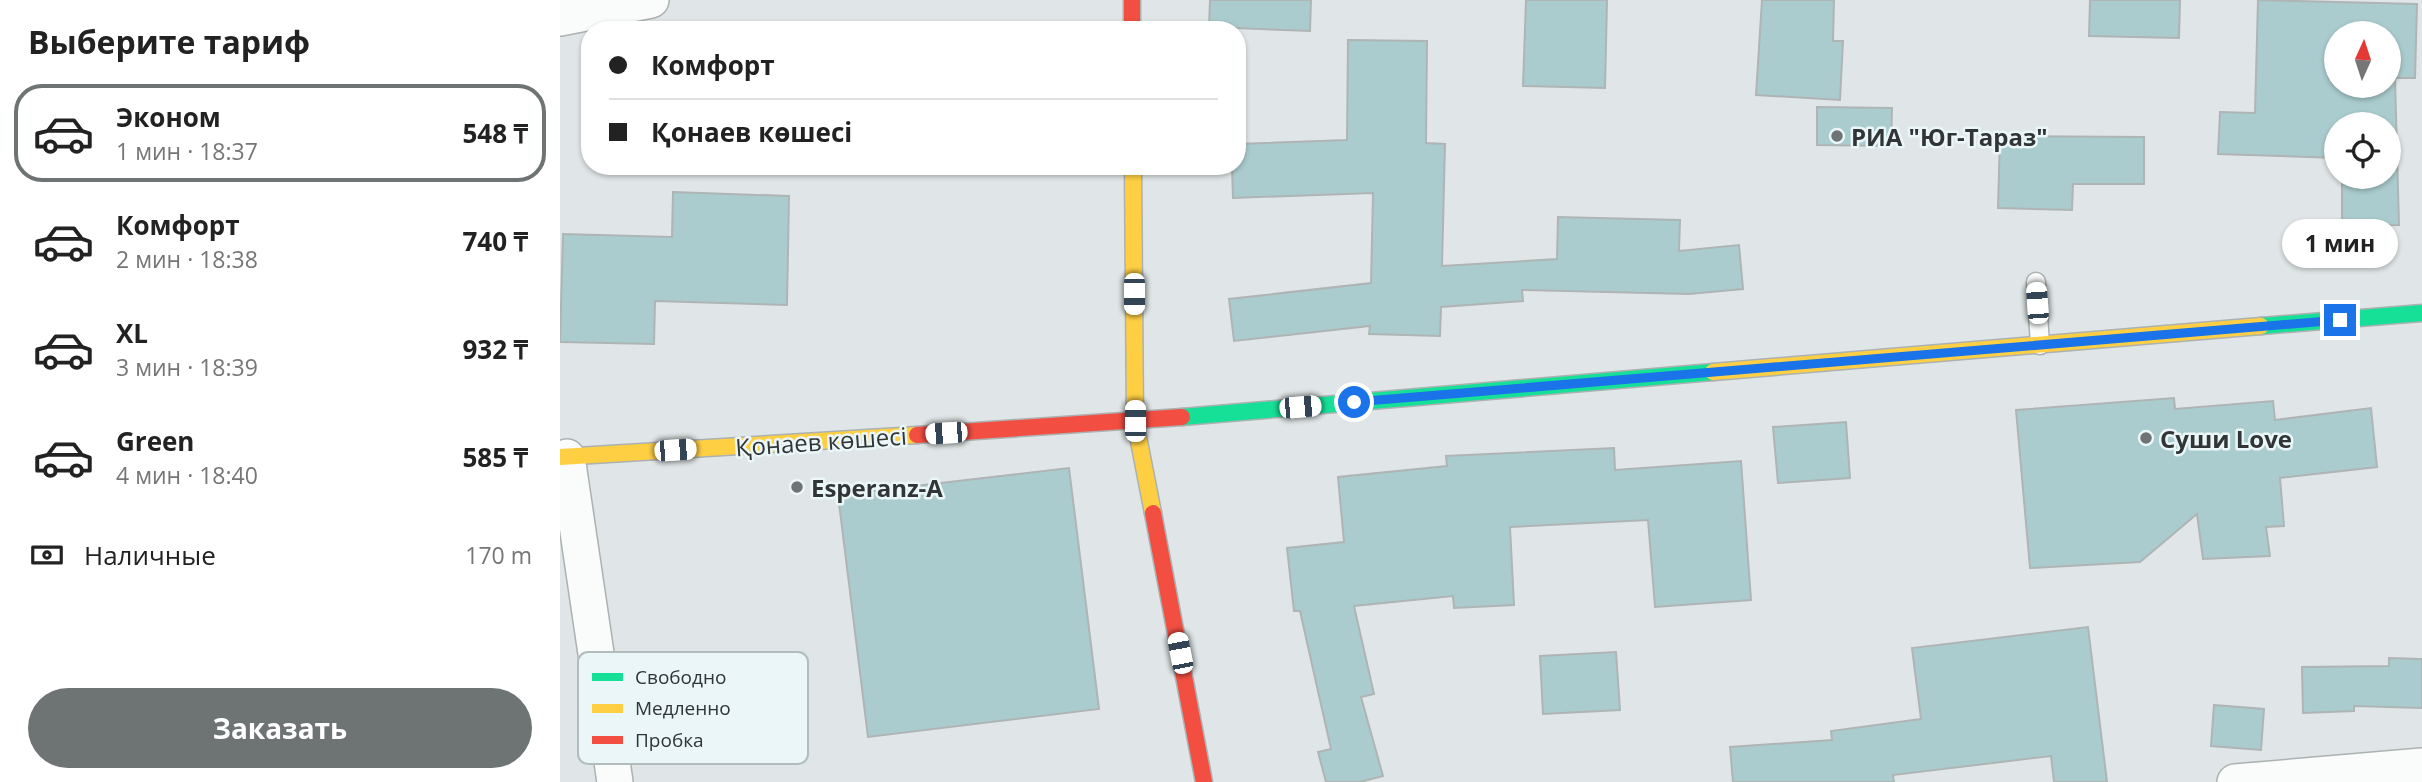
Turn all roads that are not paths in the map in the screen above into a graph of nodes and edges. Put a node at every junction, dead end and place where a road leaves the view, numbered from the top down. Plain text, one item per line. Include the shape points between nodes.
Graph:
1 (651, 0) edge
2 (1132, 0) edge
3 (560, 18) edge
4 (1132, 21) edge
5 (1133, 175) edge
6 (2036, 282) dead end
7 (2422, 313) edge
8 (2040, 345) junction
9 (1135, 421) junction
10 (564, 457) edge
11 (595, 652) edge
12 (612, 764) edge
13 (2422, 766) edge
14 (615, 782) edge
15 (1204, 782) edge
16 (2235, 782) edge

1 - 3 street
2 - 4 main road
5 - 9 main road
6 - 8 lane
7 - 8 main road, Қонаев көшесі
8 - 9 main road, Қонаев көшесі
9 - 10 main road, Қонаев көшесі
9 - 15 main road
10 - 11 street
12 - 14 street
13 - 16 street

